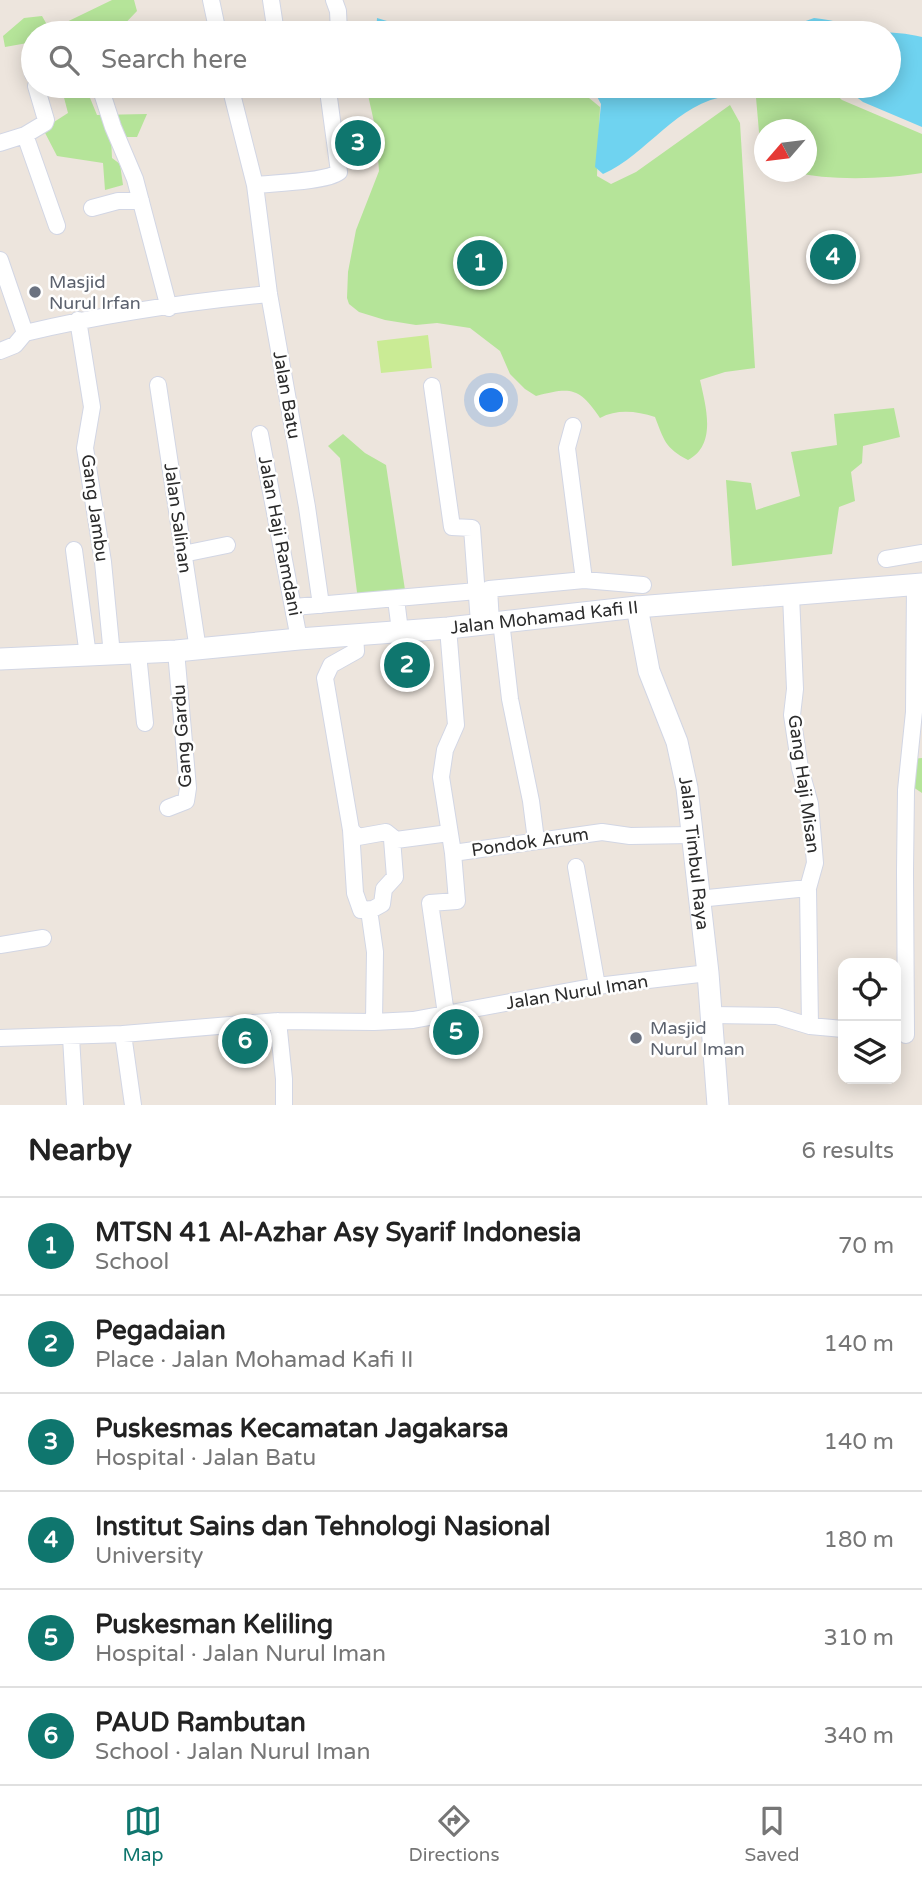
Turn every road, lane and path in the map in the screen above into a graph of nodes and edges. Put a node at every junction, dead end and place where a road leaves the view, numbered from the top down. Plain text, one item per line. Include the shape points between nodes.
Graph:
1 (211, 0) edge
2 (271, 0) edge
3 (334, 0) edge
4 (215, 21) edge
5 (274, 21) edge
6 (339, 21) edge
7 (40, 98) edge
8 (104, 98) edge
9 (233, 98) edge
10 (329, 98) dead end
11 (25, 135) junction
12 (0, 143) edge
13 (255, 185) junction
14 (141, 201) junction
15 (92, 208) dead end
16 (57, 226) dead end
17 (0, 260) edge
18 (269, 294) junction
19 (169, 308) junction
20 (78, 320) junction
21 (25, 333) junction
22 (0, 351) edge
23 (158, 385) dead end
24 (432, 386) dead end
25 (573, 426) dead end
26 (260, 434) dead end
27 (227, 545) dead end
28 (74, 550) dead end
29 (183, 554) junction
30 (922, 554) edge
31 (903, 573) edge
32 (584, 580) junction
33 (643, 584) dead end
34 (791, 595) junction
35 (321, 606) junction
36 (486, 606) junction
37 (637, 607) junction
38 (398, 614) junction
39 (296, 620) junction
40 (448, 628) junction
41 (355, 634) junction
42 (196, 639) junction
43 (87, 646) junction
44 (111, 646) junction
45 (176, 652) junction
46 (138, 654) junction
47 (0, 659) edge
48 (145, 723) dead end
49 (168, 808) dead end
50 (351, 830) junction
51 (449, 833) junction
52 (691, 835) junction
53 (392, 839) junction
54 (536, 840) junction
55 (453, 853) junction
56 (576, 867) dead end
57 (808, 888) junction
58 (698, 899) junction
59 (914, 906) edge
60 (369, 910) junction
61 (43, 938) dead end
62 (0, 945) edge
63 (708, 973) junction
64 (597, 986) junction
65 (446, 1014) junction
66 (710, 1015) junction
67 (278, 1021) junction
68 (374, 1022) junction
69 (810, 1026) junction
70 (838, 1029) edge
71 (123, 1034) junction
72 (908, 1035) edge
73 (71, 1037) junction
74 (0, 1038) edge
75 (75, 1105) edge
76 (133, 1105) edge
77 (284, 1105) edge
78 (718, 1105) edge

1 - 4 street
2 - 5 street
3 - 6 street
7 - 11 street via 46,122
8 - 14 street
9 - 13 street, Jalan Batu
10 - 13 street via 339,172 324,178
11 - 12 street
11 - 16 street
13 - 18 street, Jalan Batu
14 - 15 street
14 - 19 street
17 - 21 street
18 - 19 street
18 - 35 street, Jalan Batu
19 - 20 street
20 - 21 street
20 - 44 street, Gang Jambu via 92,407 85,448
21 - 22 street via 15,345
23 - 29 street, Jalan Salinan
24 - 36 street via 452,527 472,528
25 - 32 street via 567,448
26 - 39 street, Jalan Haji Ramdani
27 - 29 street
28 - 43 street
29 - 42 street, Jalan Salinan
30 - 31 street
31 - 34 main road, Jalan Mohamad Kafi II
31 - 59 street via 914,712 906,790
32 - 33 street
32 - 36 street
34 - 37 main road, Jalan Mohamad Kafi II
34 - 57 street, Gang Haji Misan via 792,715 810,804 815,863
35 - 38 street
35 - 39 street
36 - 37 main road, Jalan Mohamad Kafi II
36 - 38 street
36 - 40 main road, Jalan Mohamad Kafi II
36 - 54 street via 510,699
37 - 52 main road, Jalan Timbul Raya via 649,671 677,742
38 - 40 main road, Jalan Mohamad Kafi II
38 - 41 main road, Jalan Mohamad Kafi II
39 - 41 main road, Jalan Mohamad Kafi II
39 - 42 main road, Jalan Mohamad Kafi II
40 - 51 street via 456,725 445,750 441,777
41 - 50 street via 356,650 329,667 325,681
42 - 45 main road, Jalan Mohamad Kafi II
43 - 44 main road, Jalan Mohamad Kafi II
43 - 47 main road, Jalan Mohamad Kafi II
44 - 46 main road, Jalan Mohamad Kafi II
45 - 46 main road, Jalan Mohamad Kafi II
45 - 49 street, Gang Gardu via 188,788 186,802
46 - 48 street
50 - 53 street via 358,837 386,832
50 - 60 street via 356,900 361,910
51 - 53 street
51 - 55 street
52 - 54 street, Pondok Arum via 602,832
52 - 58 main road, Jalan Timbul Raya
53 - 60 street via 395,877 384,889 382,904
54 - 55 street, Pondok Arum
55 - 65 street via 457,901 430,903
56 - 64 street
57 - 58 street
57 - 69 street, Gang Haji Misan
58 - 63 main road, Jalan Timbul Raya
59 - 72 street
60 - 68 street
61 - 62 street
63 - 64 street, Jalan Nurul Iman
63 - 66 main road, Jalan Timbul Raya
64 - 65 street, Jalan Nurul Iman
65 - 68 street, Jalan Nurul Iman
66 - 69 street via 777,1016
66 - 78 main road, Jalan Timbul Raya
67 - 68 street, Jalan Nurul Iman
67 - 71 street, Jalan Nurul Iman
67 - 77 street
69 - 70 street
71 - 73 street, Jalan Nurul Iman
71 - 76 street
73 - 74 street, Jalan Nurul Iman
73 - 75 street

